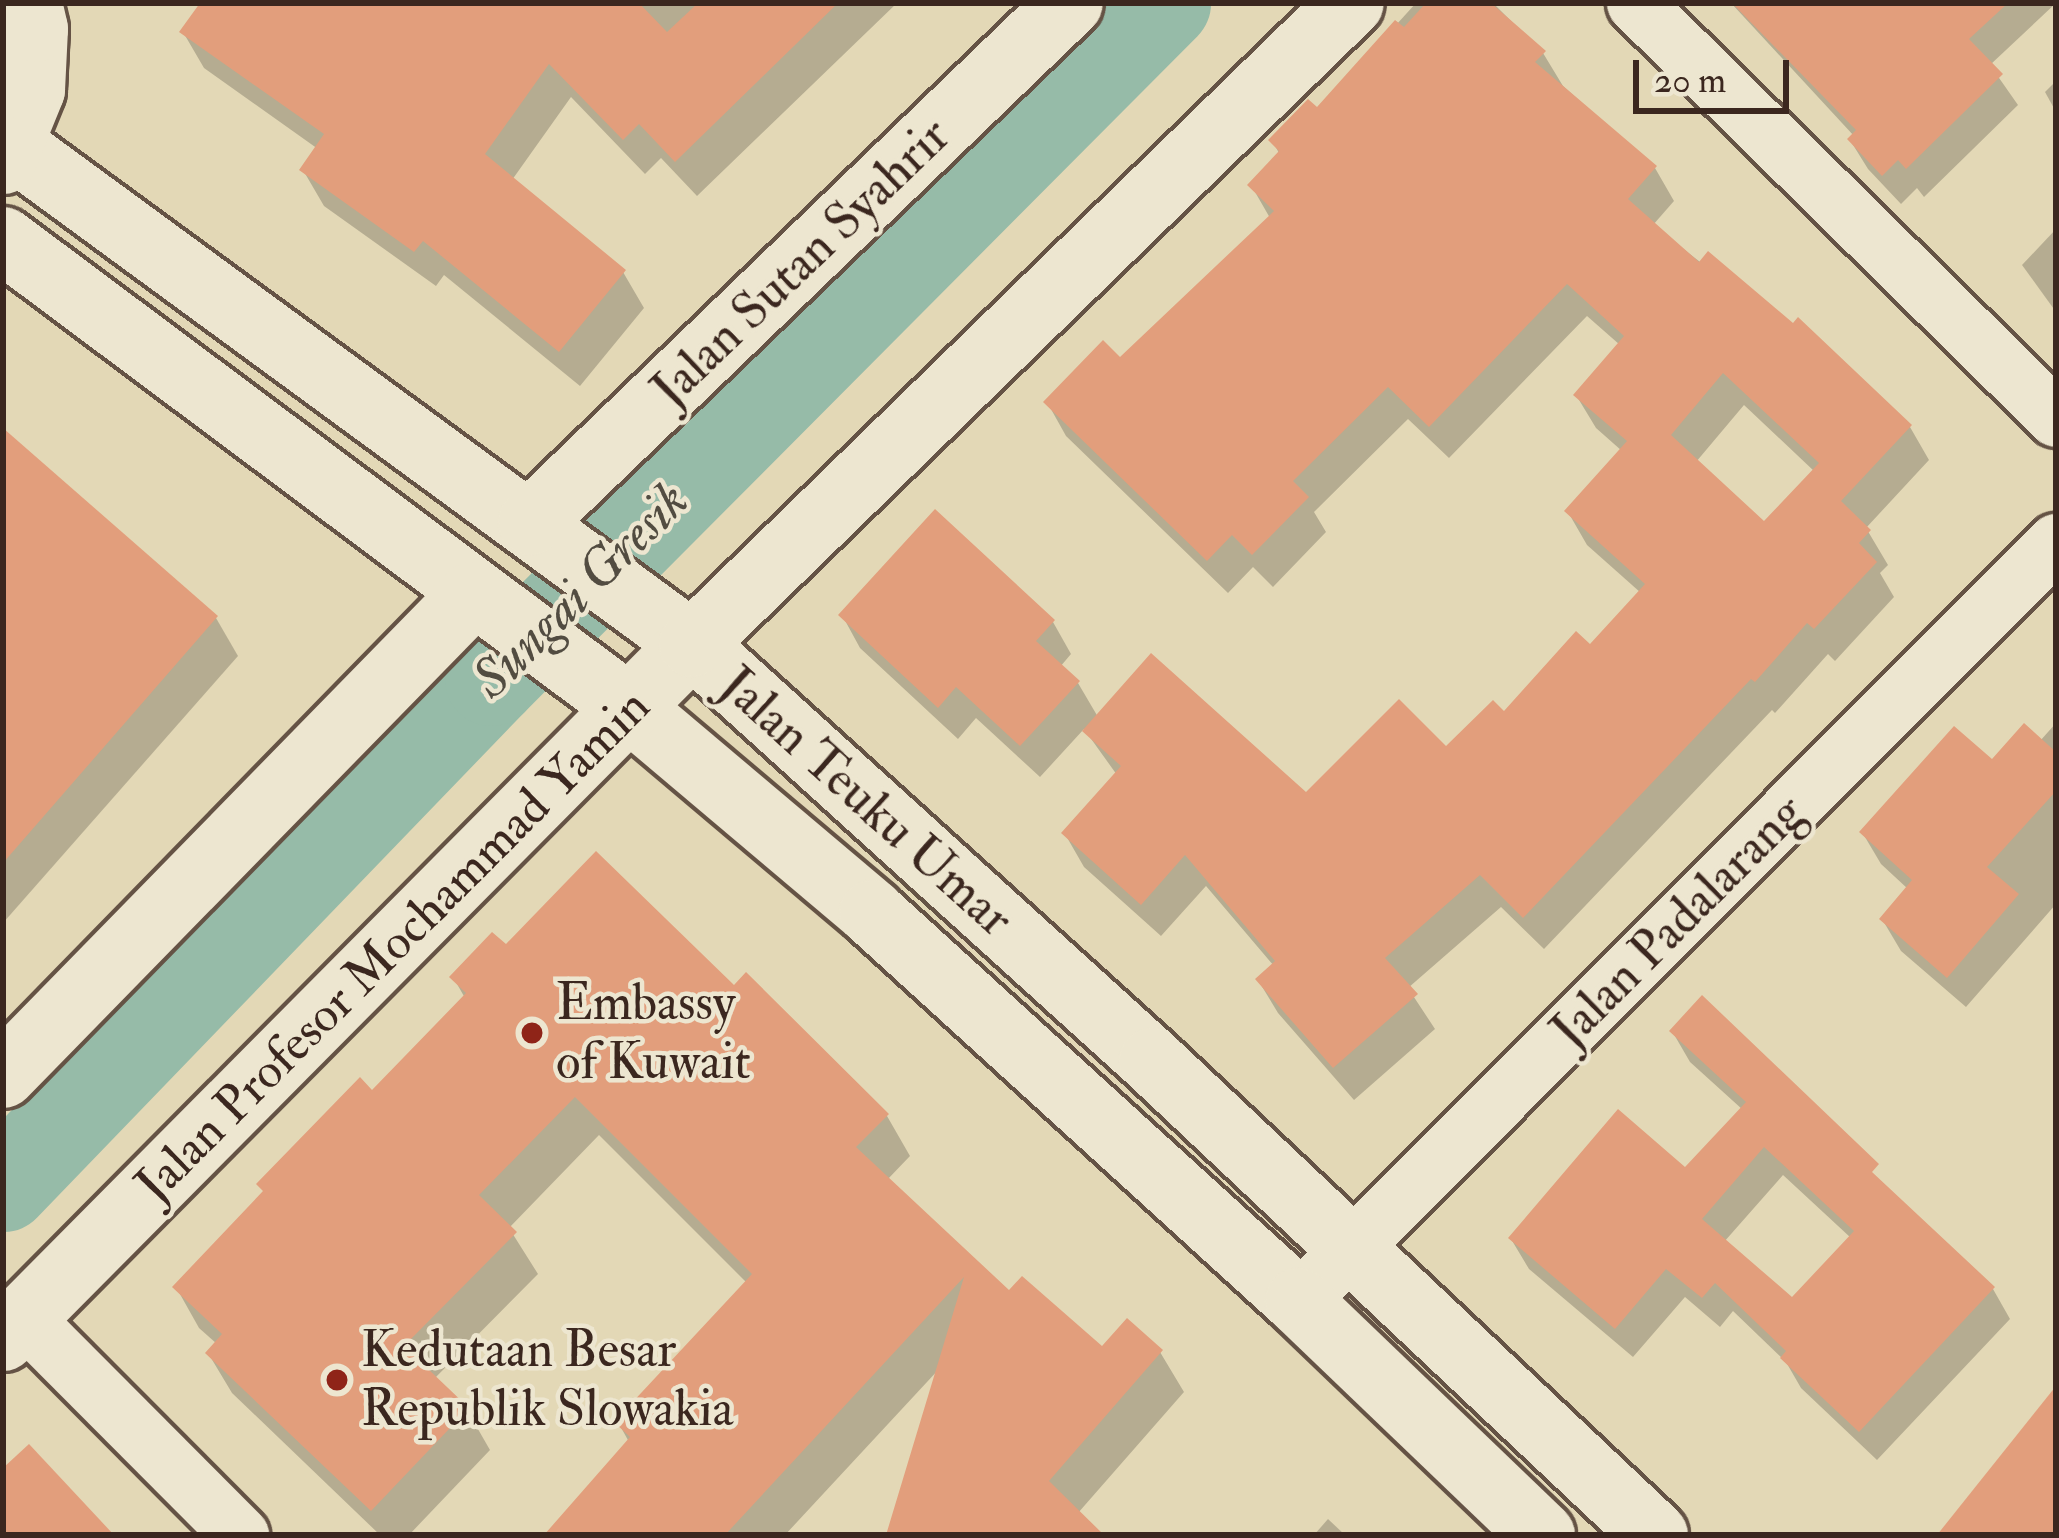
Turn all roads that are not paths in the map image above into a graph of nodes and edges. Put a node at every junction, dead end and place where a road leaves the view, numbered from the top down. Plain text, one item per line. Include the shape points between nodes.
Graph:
1 (29, 3) edge
2 (1070, 3) edge
3 (1351, 3) edge
4 (1635, 3) edge
5 (8, 154) edge
6 (3, 240) edge
7 (2056, 418) edge
8 (547, 534) junction
9 (2056, 542) edge
10 (488, 606) junction
11 (683, 638) junction
12 (623, 703) junction
13 (3, 1075) edge
14 (1353, 1248) junction
15 (1298, 1301) junction
16 (13, 1328) edge
17 (240, 1535) edge
18 (1542, 1535) edge
19 (1655, 1535) edge

1 - 5 street via 32,90
2 - 8 street, Jalan Sutan Syahrir
3 - 11 street, Jalan Profesor Mochammad Yamin
4 - 7 street
5 - 8 street, Jalan Teuku Umar
6 - 10 street, Jalan Teuku Umar
8 - 11 street, Jalan Teuku Umar
9 - 14 street, Jalan Padalarang
10 - 12 street, Jalan Teuku Umar
10 - 13 street
11 - 12 street, Jalan Profesor Mochammad Yamin
11 - 14 street, Jalan Teuku Umar
12 - 15 street, Jalan Teuku Umar via 872,913
12 - 16 street, Jalan Profesor Mochammad Yamin
14 - 15 street, Jalan Padalarang
14 - 19 street, Jalan Teuku Umar
15 - 18 street, Jalan Teuku Umar
16 - 17 street

